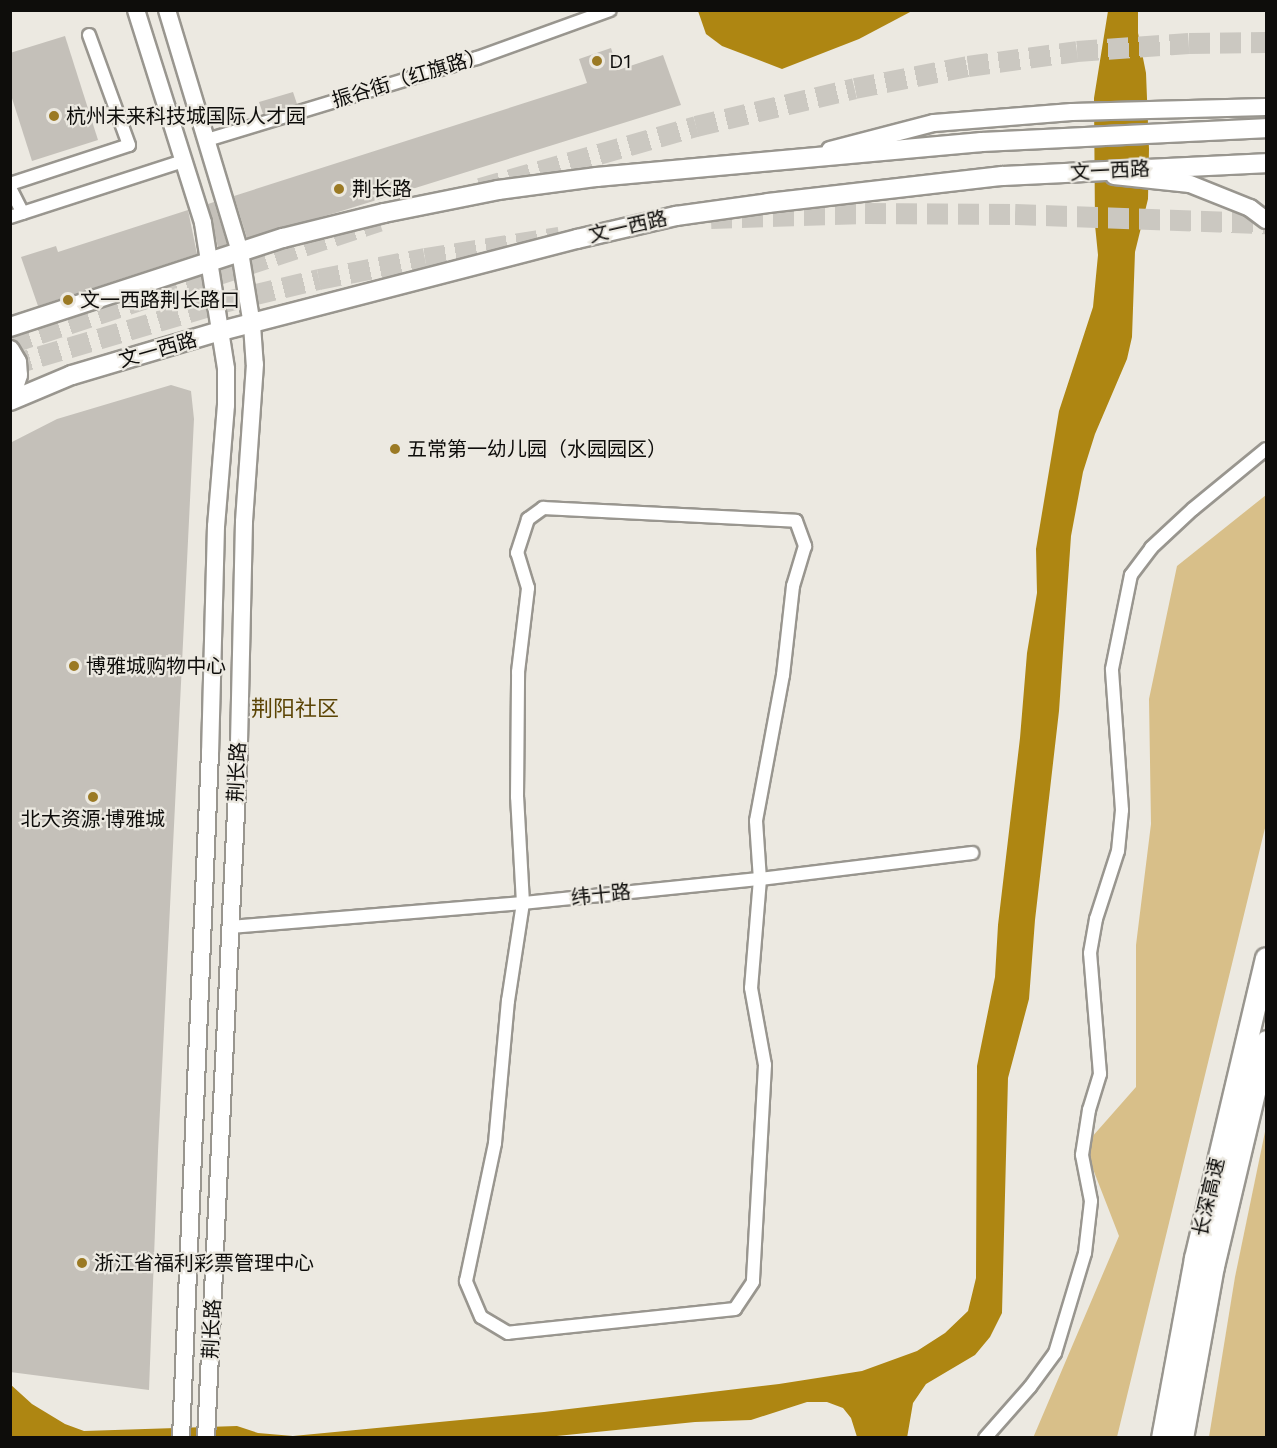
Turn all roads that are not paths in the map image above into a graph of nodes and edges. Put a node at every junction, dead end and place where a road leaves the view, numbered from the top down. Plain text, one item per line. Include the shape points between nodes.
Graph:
1 (136, 10) edge
2 (167, 10) edge
3 (610, 10) edge
4 (89, 35) dead end
5 (1266, 107) edge
6 (1266, 129) edge
7 (207, 140) junction
8 (806, 157) junction
9 (183, 161) junction
10 (1266, 163) edge
11 (1076, 172) junction
12 (10, 186) edge
13 (17, 215) edge
14 (1266, 220) edge
15 (240, 252) junction
16 (210, 261) junction
17 (252, 325) junction
18 (10, 327) edge
19 (221, 332) junction
20 (10, 350) edge
21 (10, 400) edge
22 (1266, 449) edge
23 (972, 853) dead end
24 (760, 879) junction
25 (523, 903) junction
26 (230, 927) junction
27 (1266, 957) edge
28 (1266, 1041) edge
29 (1171, 1380) junction
30 (181, 1437) edge
31 (206, 1437) edge
32 (985, 1437) edge
33 (1156, 1437) edge
34 (1162, 1437) edge
35 (1182, 1437) edge

1 - 9 main road, 荆长路
2 - 7 main road, 荆长路
3 - 7 street, 振谷街（红旗路） via 477,58
4 - 12 street via 129,145
5 - 8 main road via 1072,112 934,123
6 - 8 main road, 文一西路 via 1073,136
7 - 15 main road, 荆长路
8 - 15 main road, 文一西路 via 498,190 384,213
9 - 13 street
9 - 16 main road, 荆长路
10 - 11 main road, 文一西路
11 - 14 main road via 1190,184 1250,208
11 - 17 main road, 文一西路 via 921,184 676,216
12 - 13 street
15 - 16 main road, 文一西路
15 - 17 main road, 荆长路
16 - 18 main road, 文一西路
16 - 19 main road, 荆长路
17 - 19 main road, 文一西路
17 - 26 main road, 荆长路 via 254,402 244,522
19 - 21 main road, 文一西路 via 72,375
19 - 30 main road, 荆长路 via 226,405 216,526
20 - 21 main road via 17,362 18,375
22 - 32 street via 1184,517 1151,548 1131,575 1112,669 1122,810 1118,851 1096,919 1090,953 1100,1074 1089,1110 1083,1155 1091,1201 1085,1253 1055,1353
23 - 24 street, 纬十路
24 - 25 street, 纬十路
24 - 25 street via 756,820 783,675 793,586 805,546 796,521 543,508 528,519 517,553 528,588 518,672 517,797
24 - 25 street via 751,988 765,1065 753,1282 735,1309 508,1333 481,1317 466,1281 495,1143 508,1001
25 - 26 street, 纬十路
26 - 31 main road, 荆长路
27 - 29 highway, 长深高速 via 1195,1258
28 - 35 highway, 长深高速 via 1213,1266
29 - 33 highway
29 - 34 highway, 长深高速

